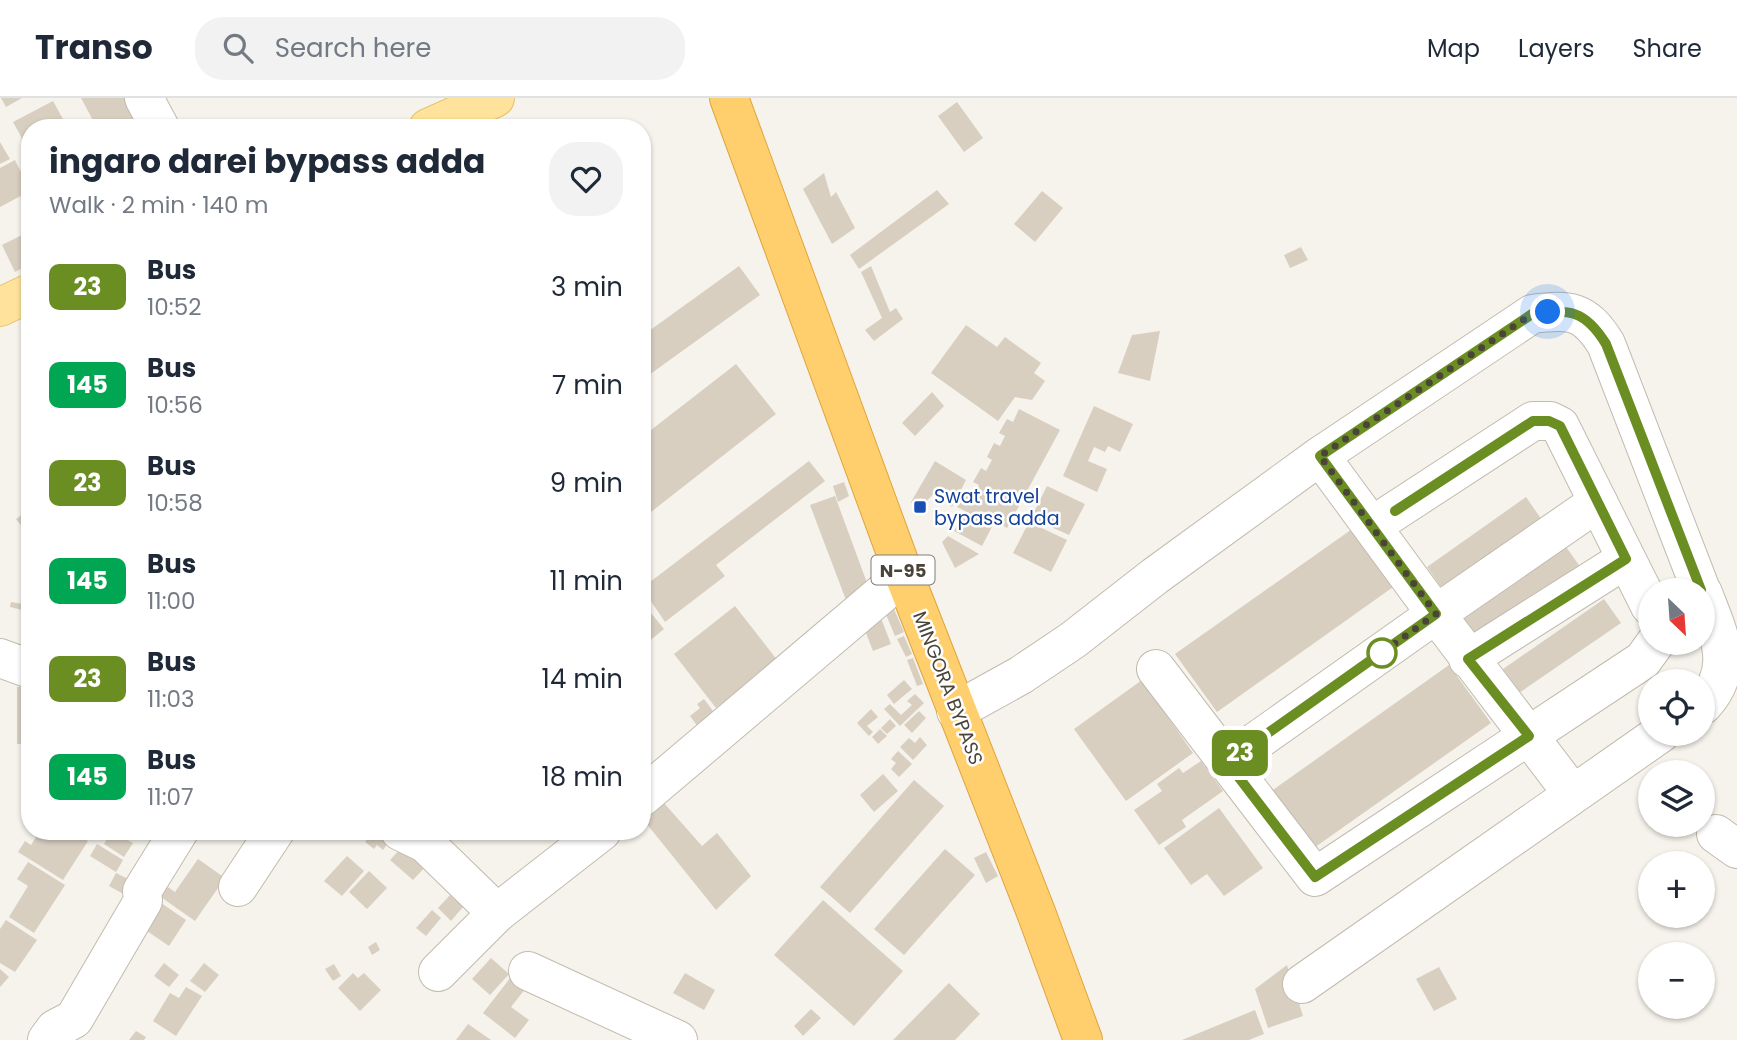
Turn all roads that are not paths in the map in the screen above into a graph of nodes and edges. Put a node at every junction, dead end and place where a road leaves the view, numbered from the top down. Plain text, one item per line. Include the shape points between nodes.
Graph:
1 (144, 98) edge
2 (495, 98) edge
3 (729, 98) edge
4 (155, 119) edge
5 (448, 119) edge
6 (21, 297) edge
7 (0, 307) edge
8 (1320, 456) junction
9 (1598, 502) junction
10 (1372, 526) junction
11 (1626, 559) junction
12 (904, 575) junction
13 (1697, 578) edge
14 (1638, 582) edge
15 (1436, 614) junction
16 (1715, 624) edge
17 (1647, 655) edge
18 (0, 658) edge
19 (1468, 659) junction
20 (21, 666) edge
21 (1156, 669) dead end
22 (1715, 693) edge
23 (956, 711) junction
24 (1529, 736) junction
25 (1642, 746) edge
26 (1227, 762) junction
27 (651, 789) edge
28 (1572, 793) junction
29 (174, 840) edge
30 (269, 840) edge
31 (419, 840) edge
32 (587, 840) edge
33 (238, 887) dead end
34 (497, 914) junction
35 (527, 971) dead end
36 (438, 972) dead end
37 (1302, 984) dead end
38 (47, 1040) edge
39 (678, 1040) edge
40 (1083, 1040) edge

1 - 4 street
2 - 5 main road
3 - 12 highway, MINGORA BYPASS / N-95
6 - 7 main road
8 - 10 street
8 - 13 street via 1532,314 1564,310 1592,321 1606,344
8 - 23 street via 1073,640
9 - 10 street via 1560,426 1533,421
9 - 11 street
9 - 15 street
10 - 15 street
11 - 14 street
11 - 19 street
12 - 23 highway, MINGORA BYPASS / N-95
12 - 27 street
15 - 19 street
15 - 26 street
16 - 22 street via 1723,645 1723,669
17 - 24 street
18 - 20 street
19 - 24 street
21 - 26 street
23 - 40 highway, MINGORA BYPASS / N-95
24 - 26 street via 1315,877
24 - 28 street
25 - 28 street
28 - 37 street
29 - 38 street via 74,1019 55,1029
30 - 33 street
31 - 34 street
32 - 34 street
34 - 36 street
35 - 39 street

